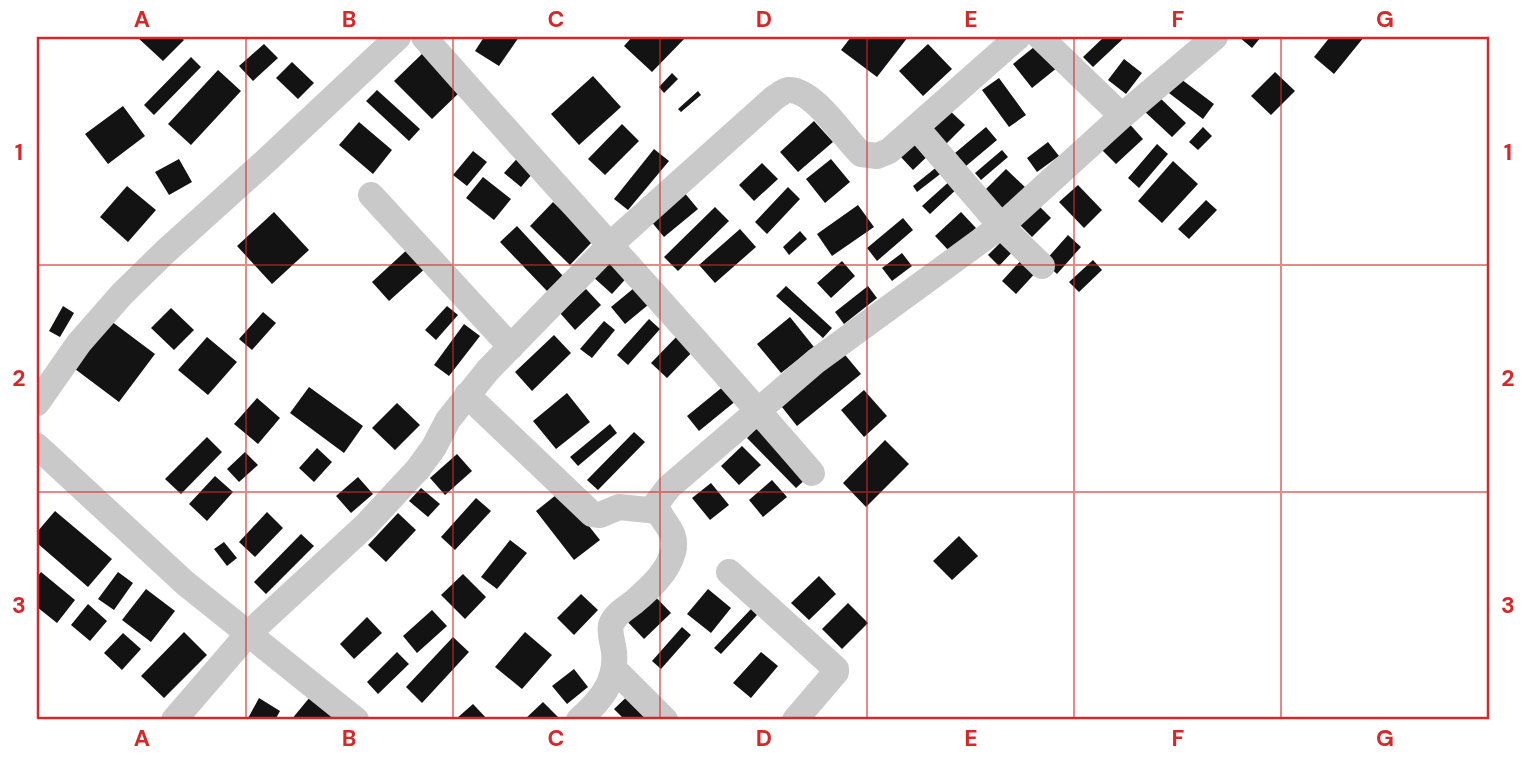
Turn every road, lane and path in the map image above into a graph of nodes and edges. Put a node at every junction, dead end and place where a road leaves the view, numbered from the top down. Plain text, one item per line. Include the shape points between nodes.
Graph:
1 (398, 37) edge
2 (424, 37) edge
3 (1018, 37) edge
4 (1040, 37) edge
5 (1216, 37) edge
6 (1122, 116) junction
7 (916, 127) junction
8 (371, 195) dead end
9 (1002, 226) junction
10 (611, 244) junction
11 (1042, 266) dead end
12 (511, 347) junction
13 (467, 395) junction
14 (37, 403) edge
15 (758, 409) junction
16 (37, 446) edge
17 (812, 472) dead end
18 (657, 511) junction
19 (729, 572) dead end
20 (248, 634) junction
21 (614, 669) junction
22 (174, 720) edge
23 (356, 720) edge
24 (579, 720) edge
25 (665, 720) edge
26 (795, 720) edge

1 - 14 street via 122,294 79,343
2 - 10 street
3 - 7 street
4 - 6 street
5 - 6 street
6 - 9 street
7 - 9 street
7 - 10 street via 889,151 877,156 861,154 809,97 786,90
8 - 12 street
9 - 11 street
9 - 15 street via 826,353
10 - 12 street
10 - 15 street
12 - 13 street
13 - 18 street via 592,514 619,507
13 - 20 street via 401,488
15 - 17 street
15 - 18 street via 669,487 656,504
16 - 20 street via 185,583
18 - 21 street via 674,534 674,550 661,575 611,625
19 - 26 street via 836,669
20 - 22 street
20 - 23 street
21 - 24 street via 608,688
21 - 25 street

